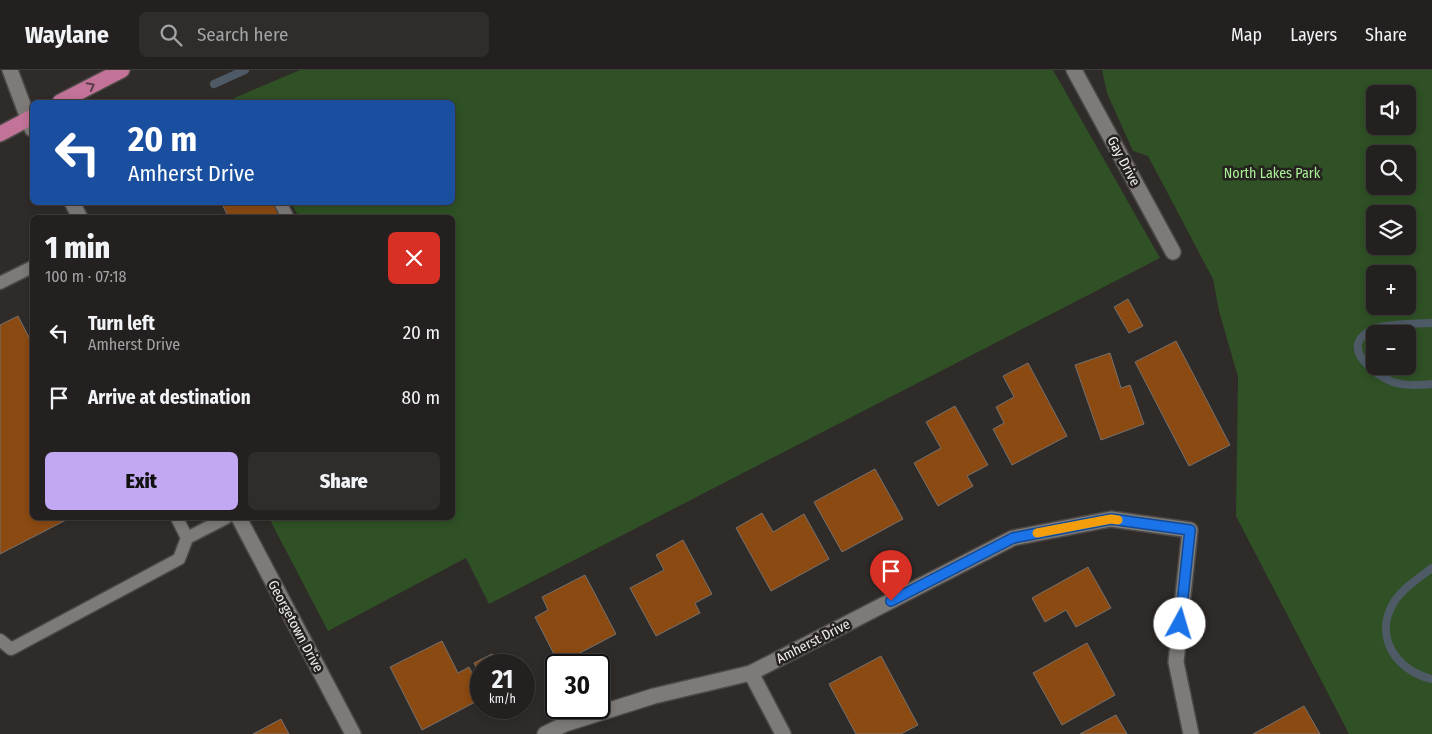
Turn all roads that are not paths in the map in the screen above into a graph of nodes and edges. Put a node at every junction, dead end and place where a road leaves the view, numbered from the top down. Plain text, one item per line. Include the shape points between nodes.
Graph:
1 (10, 70) edge
2 (122, 70) edge
3 (1074, 70) edge
4 (64, 100) edge
5 (30, 120) edge
6 (30, 122) edge
7 (0, 134) edge
8 (1173, 252) dead end
9 (30, 268) edge
10 (0, 283) edge
11 (178, 520) edge
12 (222, 520) edge
13 (240, 520) edge
14 (187, 538) junction
15 (0, 640) edge
16 (751, 673) junction
17 (353, 734) edge
18 (545, 734) edge
19 (783, 734) edge
20 (1191, 734) edge

1 - 5 street
4 -> 2 main road
3 - 8 street, Gay Drive
6 - 7 main road
9 - 10 lane
11 - 14 lane
12 - 14 lane
13 - 17 street, Georgetown Drive
14 - 15 lane via 179,559 11,649
16 - 18 street, Amherst Drive via 654,696 565,724
16 - 19 street
16 - 20 street, Amherst Drive via 1013,538 1111,519 1190,530 1176,662

